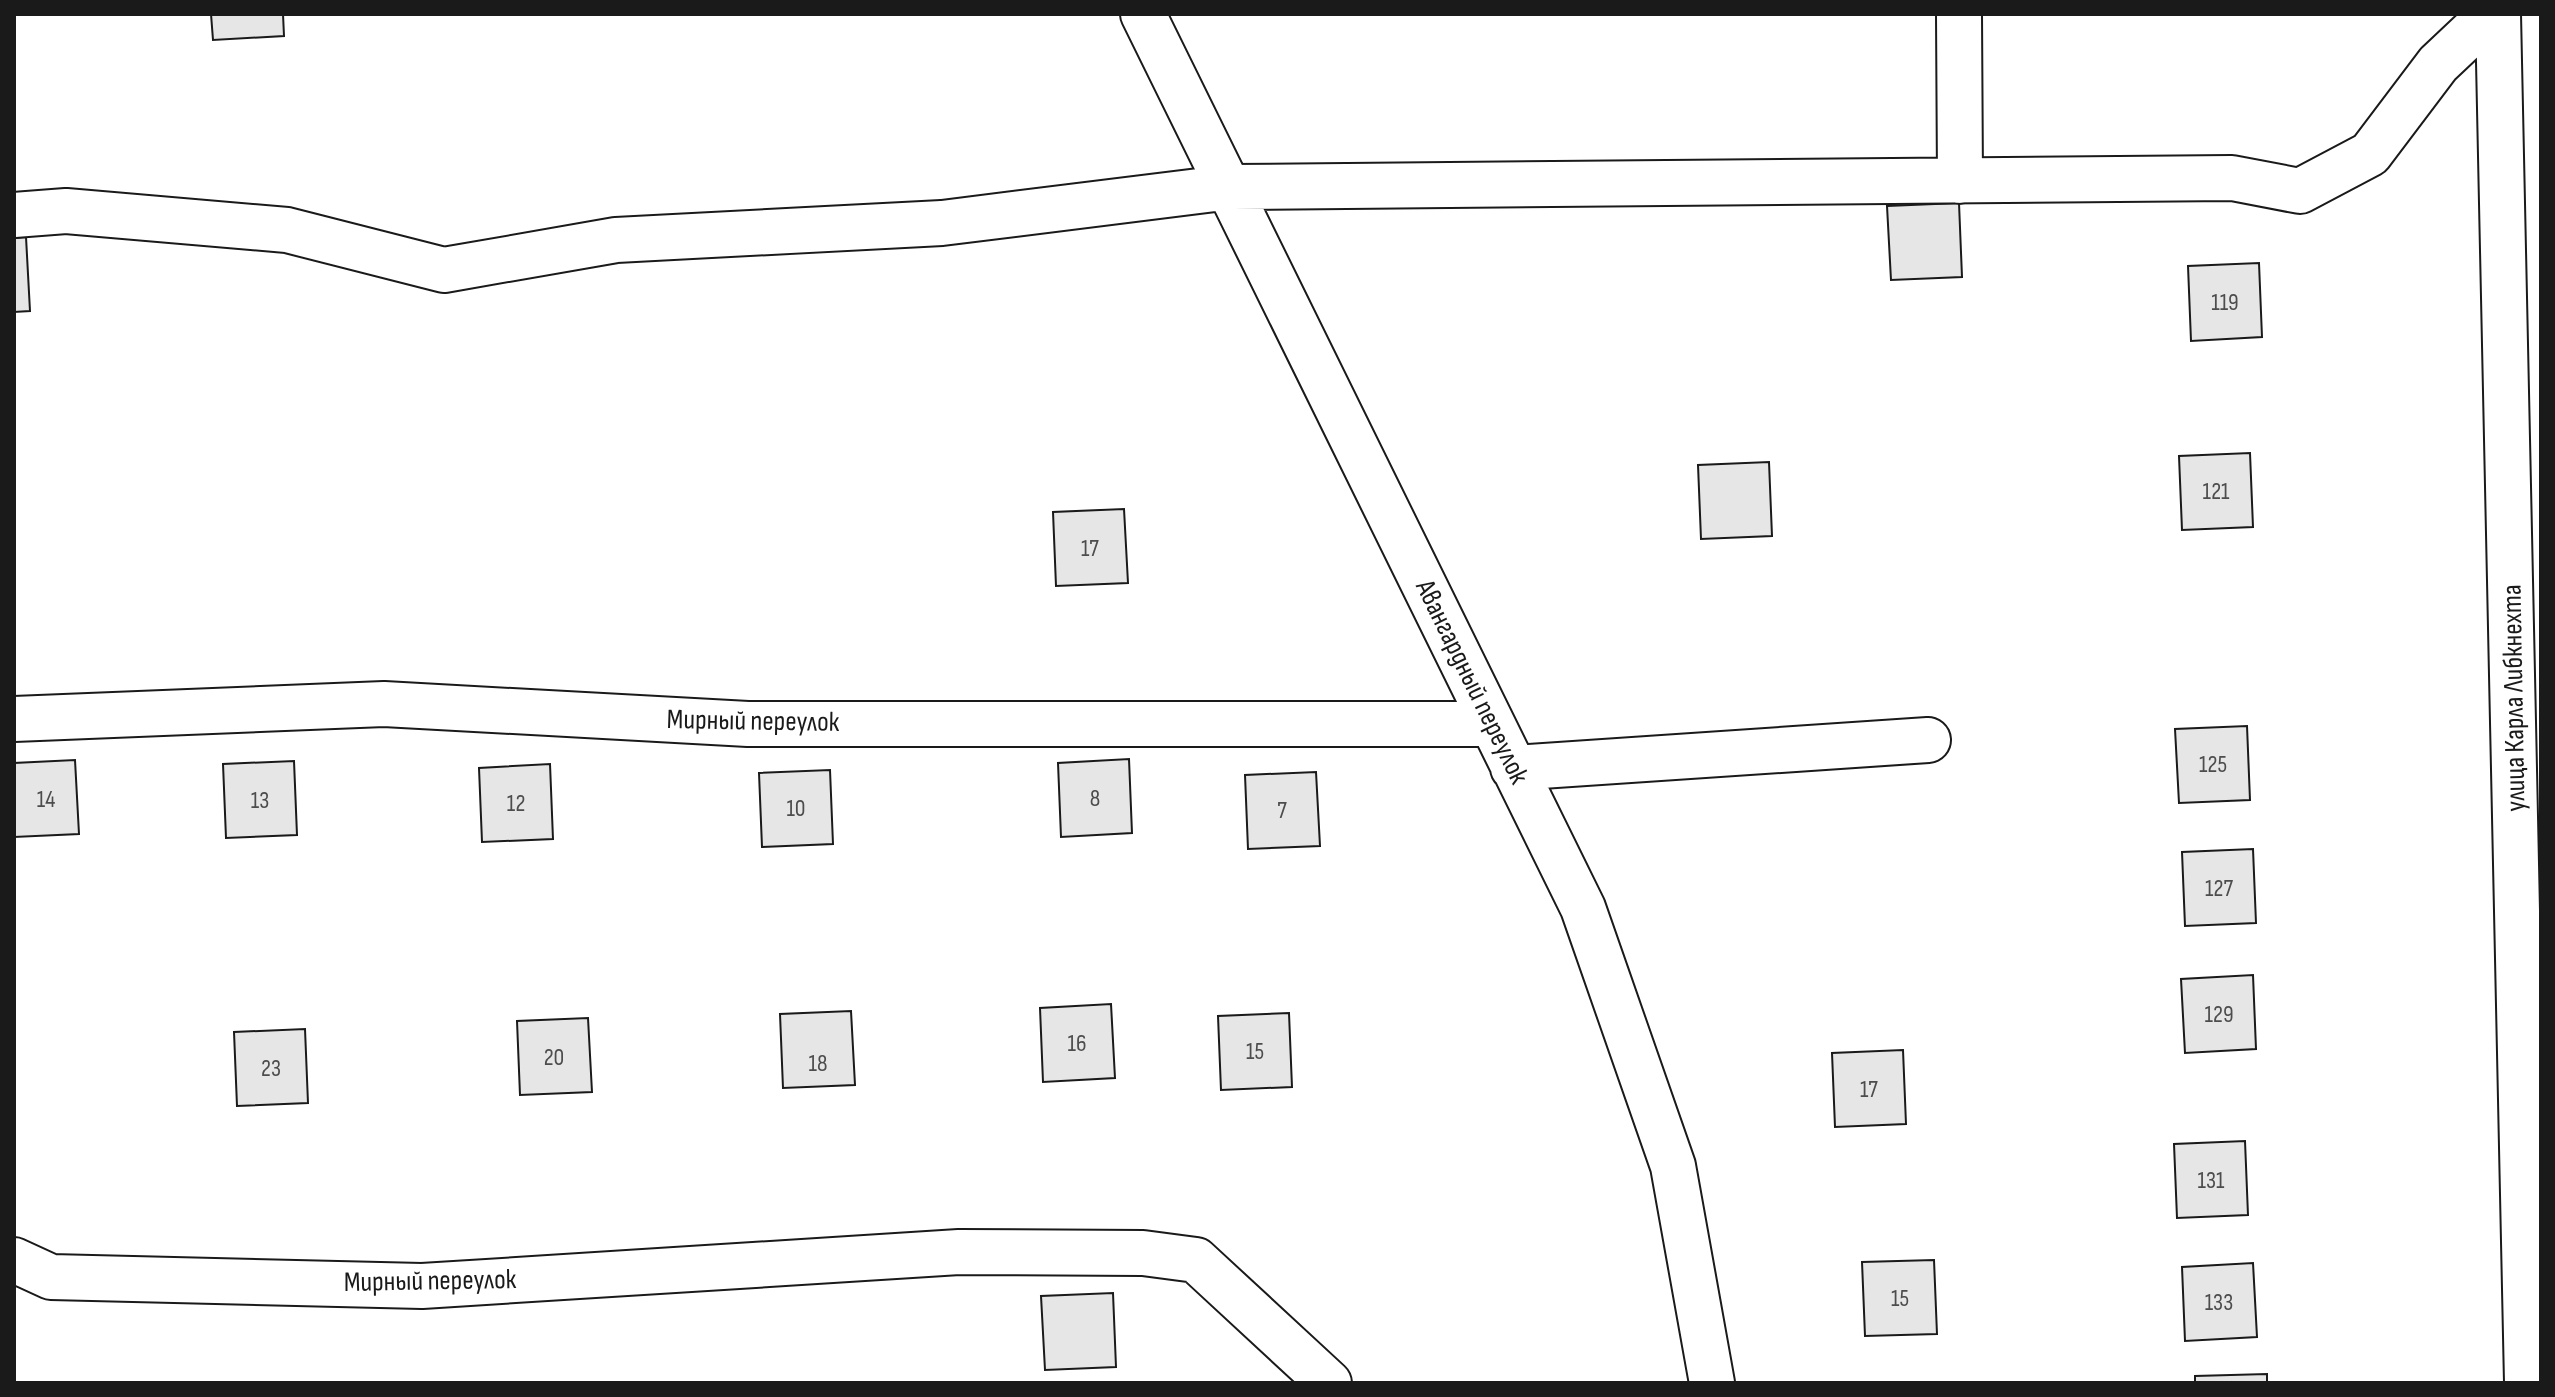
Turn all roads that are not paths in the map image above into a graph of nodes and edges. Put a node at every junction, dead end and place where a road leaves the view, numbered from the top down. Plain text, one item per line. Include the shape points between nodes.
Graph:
1 (1143, 14) edge
2 (1959, 14) edge
3 (2491, 14) edge
4 (2498, 14) edge
5 (1960, 181) junction
6 (1231, 187) junction
7 (14, 215) edge
8 (14, 719) edge
9 (1492, 724) junction
10 (1928, 740) dead end
11 (1513, 768) junction
12 (2532, 1158) edge
13 (14, 1260) edge
14 (1329, 1383) edge
15 (1712, 1383) edge
16 (2527, 1383) edge

1 - 6 street, Авангардный переулок
2 - 5 street
3 - 5 street via 2438,64 2370,154 2300,191 2232,178
4 - 12 street, улица Карла Либкнехта
5 - 6 street
6 - 7 street via 942,223 616,240 444,270 287,230 66,211
6 - 9 street, Авангардный переулок
8 - 9 street, Мирный переулок via 384,704 748,724
9 - 11 street, Авангардный переулок
10 - 11 street
11 - 15 street, Авангардный переулок via 1583,908 1673,1166
12 - 16 street, улица Карла Либкнехта
13 - 14 street, Мирный переулок via 51,1277 422,1286 959,1252 1143,1253 1196,1260

